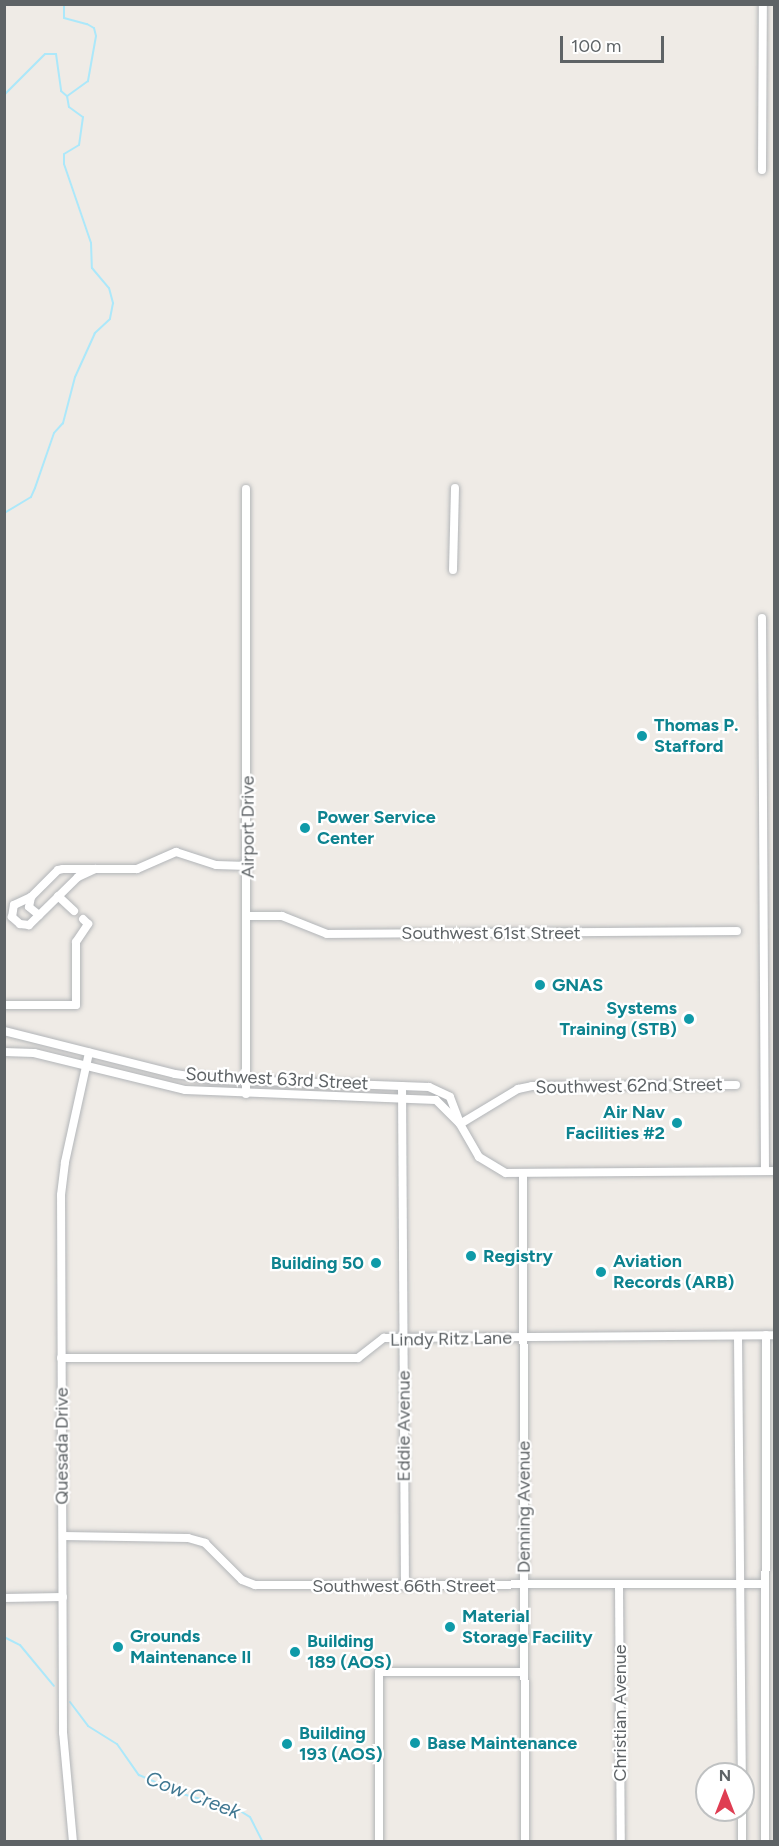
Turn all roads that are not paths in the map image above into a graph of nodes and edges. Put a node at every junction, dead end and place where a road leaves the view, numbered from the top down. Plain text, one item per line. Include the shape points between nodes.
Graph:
1 (763, 4) edge
2 (762, 170) dead end
3 (455, 488) dead end
4 (246, 489) dead end
5 (453, 570) dead end
6 (762, 618) dead end
7 (248, 866) junction
8 (95, 869) junction
9 (58, 896) junction
10 (31, 897) junction
11 (74, 911) dead end
12 (39, 915) junction
13 (248, 916) junction
14 (85, 921) dead end
15 (737, 931) dead end
16 (764, 986) junction
17 (774, 986) edge
18 (4, 1005) edge
19 (4, 1031) edge
20 (4, 1052) edge
21 (90, 1053) junction
22 (86, 1067) junction
23 (246, 1080) junction
24 (736, 1085) dead end
25 (402, 1086) junction
26 (246, 1094) junction
27 (402, 1099) junction
28 (460, 1124) junction
29 (765, 1171) junction
30 (774, 1171) edge
31 (523, 1173) junction
32 (770, 1335) edge
33 (738, 1336) junction
34 (523, 1337) junction
35 (404, 1338) junction
36 (61, 1358) junction
37 (63, 1536) junction
38 (740, 1584) junction
39 (764, 1584) junction
40 (619, 1585) junction
41 (405, 1586) junction
42 (524, 1586) junction
43 (4, 1598) edge
44 (63, 1598) junction
45 (524, 1672) junction
46 (742, 1762) edge
47 (742, 1822) edge
48 (73, 1842) edge
49 (379, 1842) edge
50 (525, 1842) edge
51 (621, 1842) edge
52 (742, 1842) edge
53 (765, 1842) edge

1 - 2 street
3 - 5 street
4 - 7 street, Airport Drive
6 - 16 street
7 - 8 street via 216,865 176,852 137,869
7 - 13 street, Airport Drive
8 - 9 street via 78,877
8 - 10 street via 58,870
9 - 11 street
9 - 12 street
10 - 12 street via 29,907
10 - 12 street via 14,905 12,917 24,926
13 - 15 street, Southwest 61st Street via 282,916 327,934
13 - 23 street, Airport Drive
14 - 18 street via 77,936 76,1005
16 - 17 street
16 - 29 street
19 - 21 street, Southwest 63rd Street
20 - 22 street, Southwest 63rd Street via 34,1053
21 - 22 street, Quesada Drive
21 - 23 street, Southwest 63rd Street via 175,1074
22 - 26 street, Southwest 63rd Street via 185,1090
22 - 36 street, Quesada Drive via 61,1195
23 - 25 street, Southwest 63rd Street
23 - 26 street, Airport Drive
24 - 28 street, Southwest 62nd Street via 532,1086 518,1089
25 - 27 street, Eddie Avenue
25 - 28 street, Southwest 63rd Street via 440,1090 455,1106
26 - 27 street, Southwest 63rd Street
27 - 28 street, Southwest 63rd Street via 436,1100
27 - 35 street, Eddie Avenue
28 - 31 street, Southwest 63rd Street via 487,1165 506,1173
29 - 30 street, Southwest 63rd Street
29 - 31 street, Southwest 63rd Street
31 - 34 street, Denning Avenue
32 - 33 street, Lindy Ritz Lane
32 - 39 street
33 - 34 street, Lindy Ritz Lane
33 - 38 street
34 - 35 street, Lindy Ritz Lane
34 - 42 street, Denning Avenue
35 - 36 street, Lindy Ritz Lane via 384,1338 358,1358
35 - 41 street, Eddie Avenue
36 - 37 street, Quesada Drive
37 - 41 street, Southwest 66th Street via 188,1538 205,1543 242,1581 255,1585
37 - 44 street, Quesada Drive
38 - 39 street, Southwest 66th Street
38 - 40 street, Southwest 66th Street
38 - 46 street
39 - 53 street
40 - 42 street, Southwest 66th Street
40 - 51 street, Christian Avenue
41 - 42 street, Southwest 66th Street
42 - 45 street, Denning Avenue
43 - 44 street
44 - 48 street, Quesada Drive via 63,1733
45 - 49 street via 379,1672
45 - 50 street, Denning Avenue
47 - 52 street

